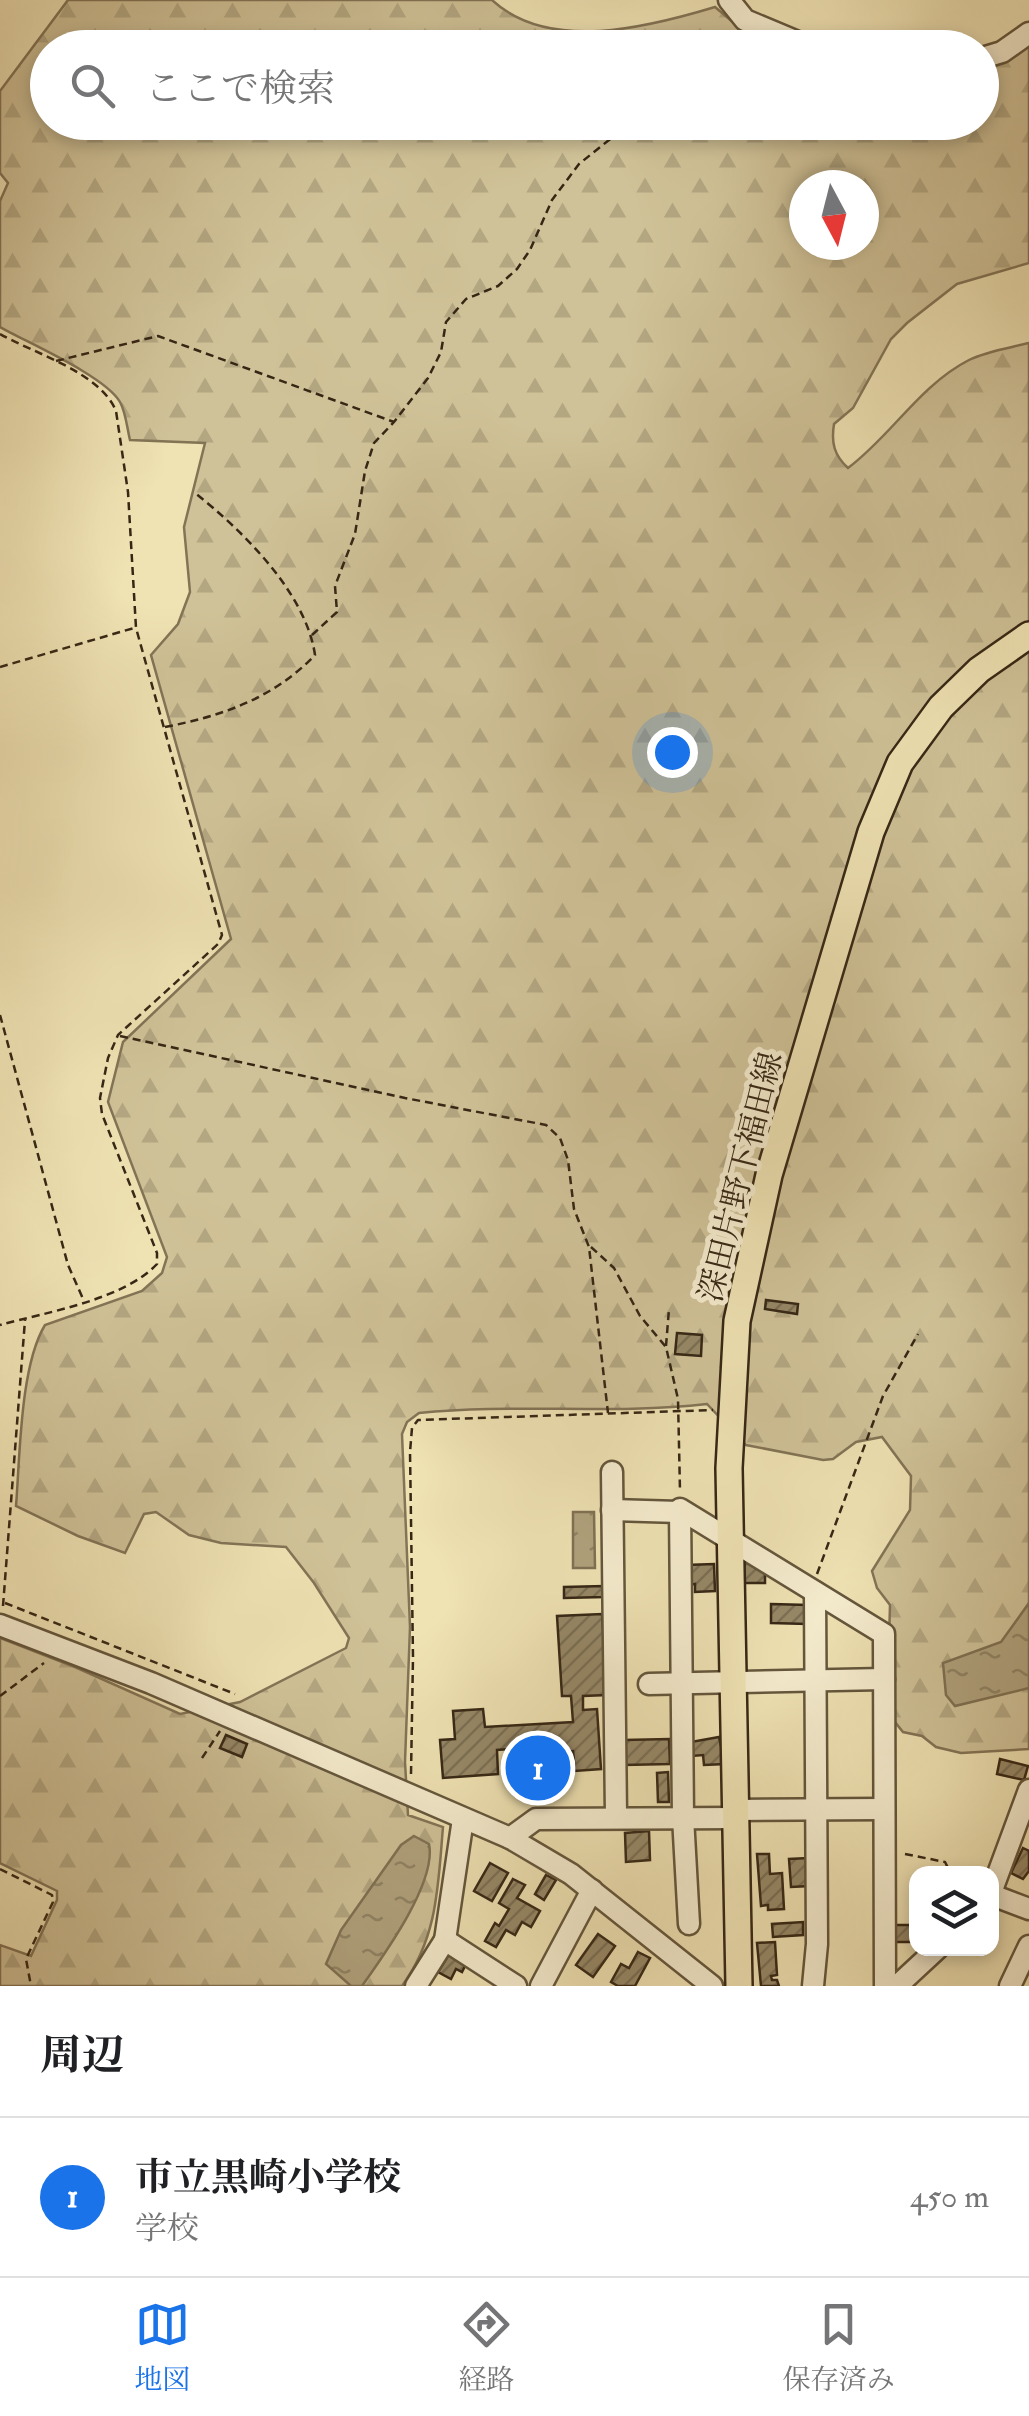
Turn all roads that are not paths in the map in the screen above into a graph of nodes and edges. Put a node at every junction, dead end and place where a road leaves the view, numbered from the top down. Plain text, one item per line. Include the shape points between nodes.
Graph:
1 (728, 0) edge
2 (769, 30) edge
3 (1029, 33) edge
4 (999, 53) edge
5 (1029, 635) edge
6 (612, 1472) dead end
7 (612, 1510) junction
8 (680, 1510) junction
9 (731, 1538) junction
10 (813, 1591) junction
11 (1, 1625) edge
12 (816, 1679) junction
13 (884, 1679) junction
14 (734, 1681) junction
15 (649, 1684) dead end
16 (682, 1684) junction
17 (1029, 1790) edge
18 (883, 1809) junction
19 (816, 1810) junction
20 (737, 1814) junction
21 (616, 1816) junction
22 (683, 1817) junction
23 (463, 1818) junction
24 (510, 1838) junction
25 (999, 1874) edge
26 (592, 1890) junction
27 (999, 1896) edge
28 (1029, 1909) edge
29 (689, 1924) dead end
30 (445, 1940) junction
31 (1029, 1946) edge
32 (929, 1956) edge
33 (416, 1986) edge
34 (516, 1986) edge
35 (540, 1986) edge
36 (712, 1986) edge
37 (738, 1986) edge
38 (813, 1986) edge
39 (885, 1986) edge
40 (897, 1986) edge
41 (1010, 1986) edge

1 - 2 street via 745,20
3 - 4 street
5 - 9 main road, 深田片野下福田線 via 942,707 900,764 871,832 769,1175 737,1322
6 - 7 street
7 - 8 street
7 - 21 street
8 - 9 street
8 - 16 street
9 - 10 street
9 - 14 main road, 深田片野下福田線
10 - 12 street
10 - 13 street via 884,1634
11 - 23 street
12 - 13 street
12 - 14 street
12 - 19 street
13 - 18 street
14 - 16 street
14 - 20 main road, 深田片野下福田線
15 - 16 street
16 - 22 street
17 - 25 street
18 - 19 street
18 - 39 street
19 - 20 street
19 - 38 street
20 - 22 street
20 - 37 main road, 深田片野下福田線
21 - 22 street
21 - 24 street via 536,1819
22 - 29 street
23 - 24 street
23 - 30 street
24 - 26 street
26 - 35 street
26 - 36 street
27 - 28 street
30 - 33 street
30 - 34 street
31 - 41 street
32 - 40 street

